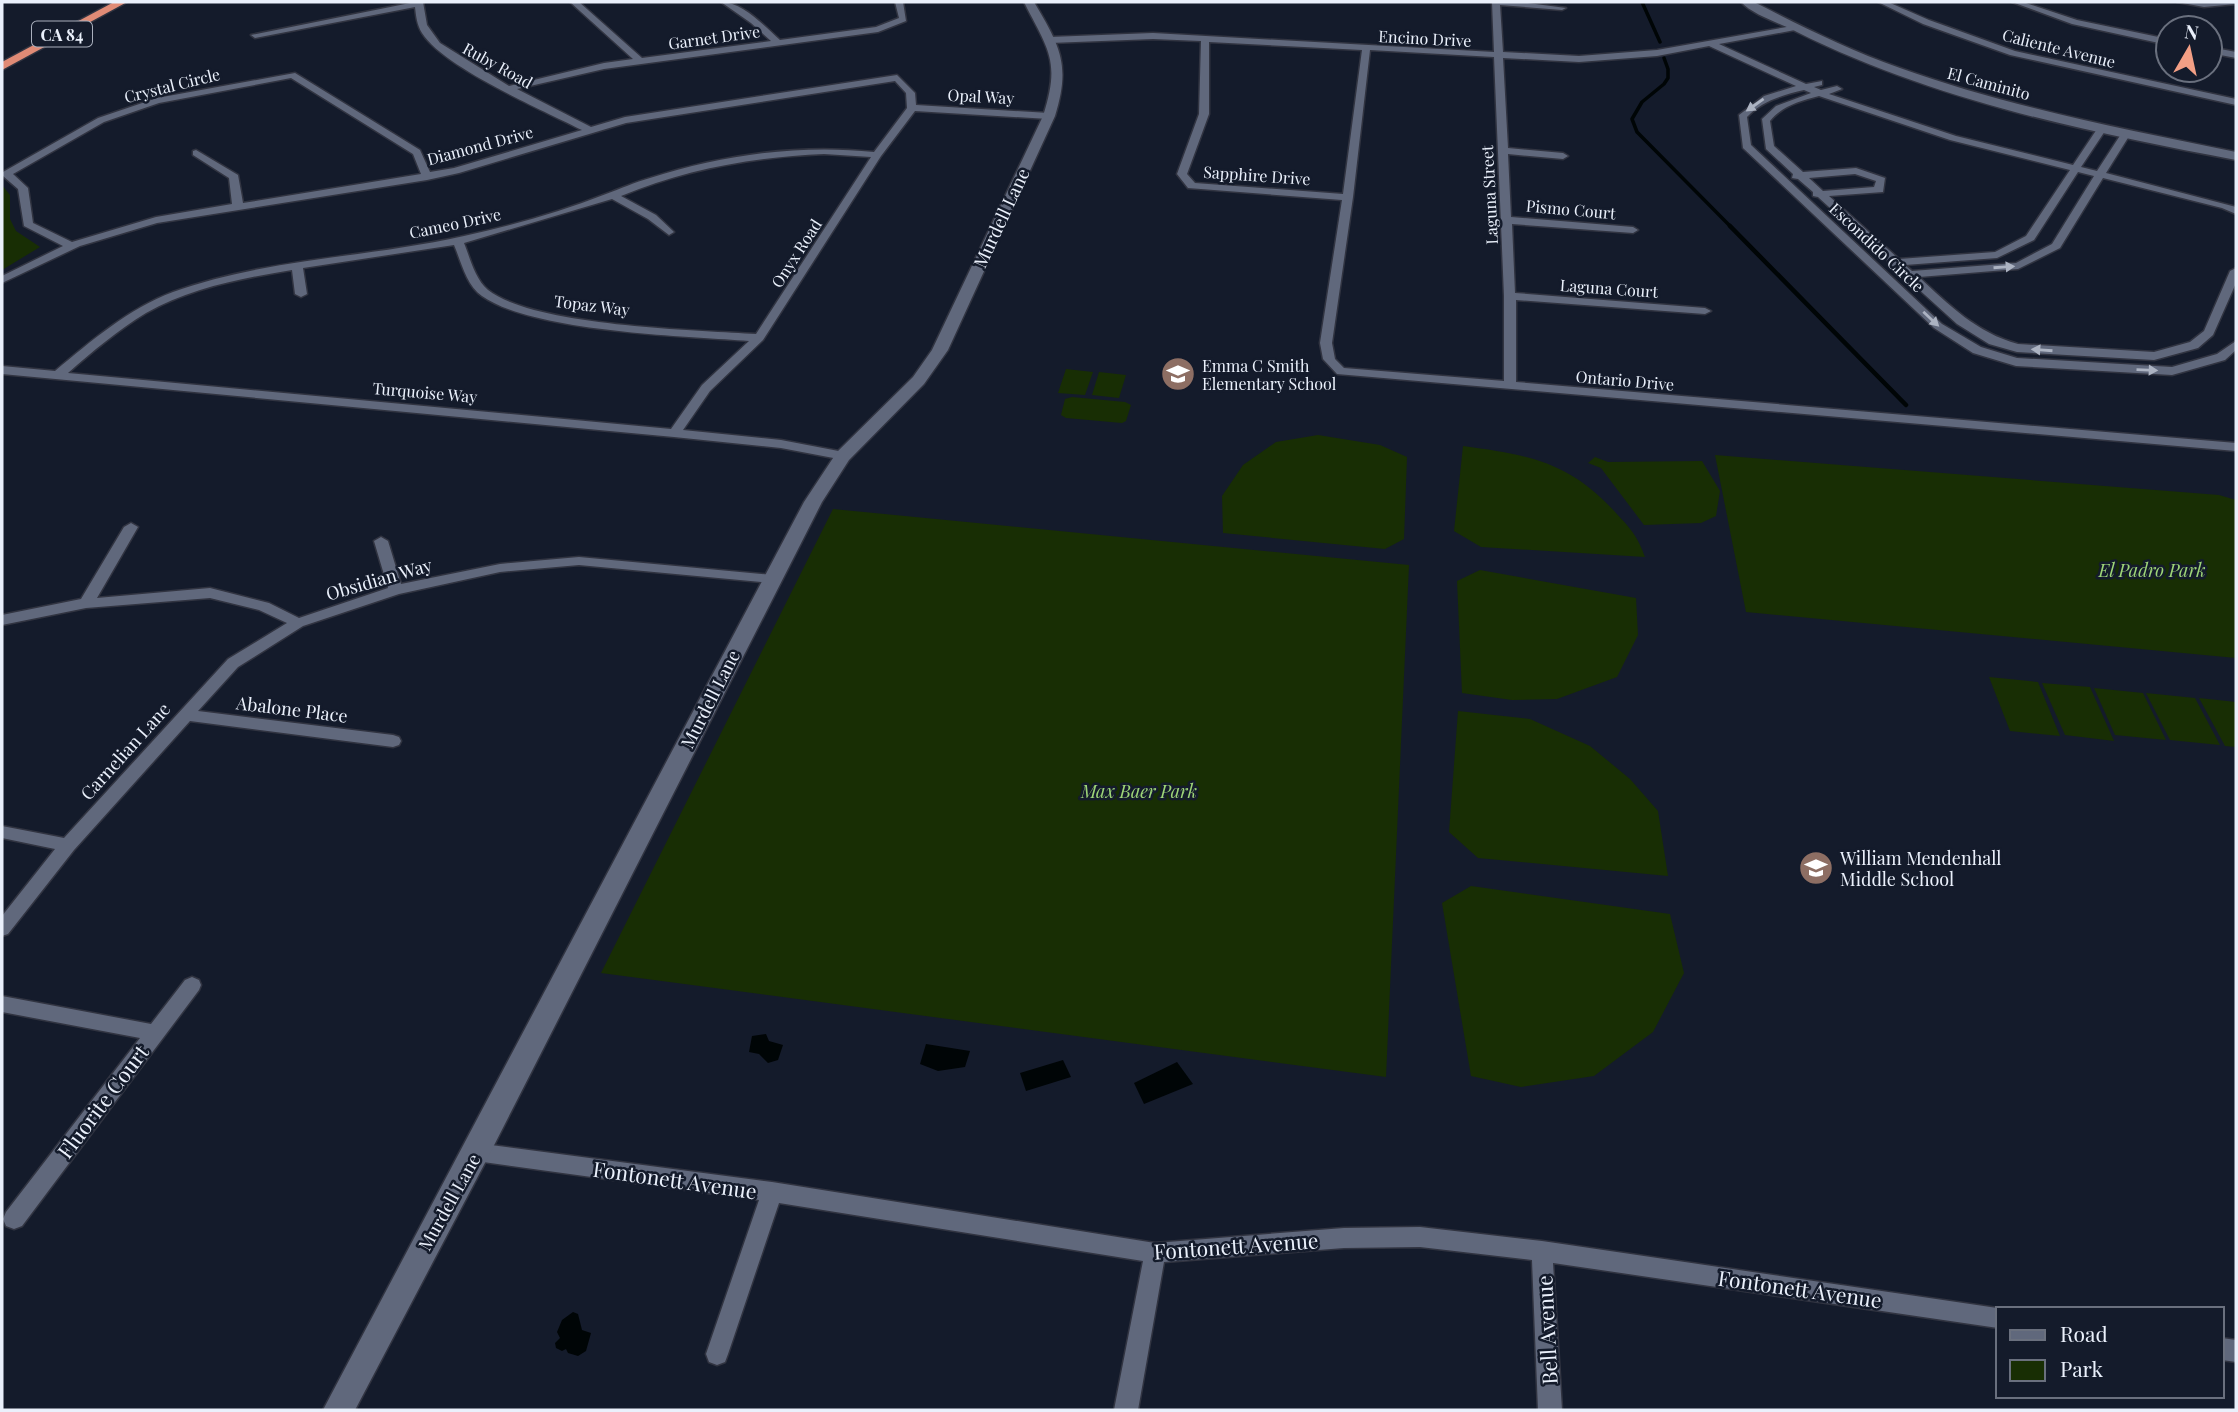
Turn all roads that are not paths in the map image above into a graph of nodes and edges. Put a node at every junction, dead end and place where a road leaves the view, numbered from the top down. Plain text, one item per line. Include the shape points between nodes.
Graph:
1 (101, 2) edge
2 (122, 2) edge
3 (574, 2) edge
4 (725, 2) edge
5 (899, 2) edge
6 (1029, 2) edge
7 (1496, 2) edge
8 (1746, 2) edge
9 (1904, 2) edge
10 (2016, 2) edge
11 (2181, 2) edge
12 (2234, 2) edge
13 (419, 3) edge
14 (1885, 3) edge
15 (1562, 8) dead end
16 (1795, 27) junction
17 (255, 35) dead end
18 (1205, 38) junction
19 (2154, 39) edge
20 (1050, 40) junction
21 (776, 42) junction
22 (1715, 42) junction
23 (1366, 49) junction
24 (2, 55) edge
25 (1500, 57) junction
26 (640, 61) junction
27 (2, 67) edge
28 (1805, 87) junction
29 (511, 88) junction
30 (1820, 89) junction
31 (145, 94) dead end
32 (157, 101) junction
33 (2236, 102) edge
34 (912, 108) junction
35 (1049, 116) junction
36 (2102, 128) junction
37 (590, 130) junction
38 (2126, 133) junction
39 (1502, 150) junction
40 (196, 153) dead end
41 (877, 155) junction
42 (1563, 156) dead end
43 (2236, 156) edge
44 (2078, 165) junction
45 (2103, 171) junction
46 (1801, 176) junction
47 (427, 177) junction
48 (1780, 177) junction
49 (1820, 194) junction
50 (612, 195) junction
51 (1798, 196) junction
52 (1348, 197) junction
53 (2236, 198) edge
54 (238, 207) junction
55 (2236, 211) edge
56 (1507, 220) junction
57 (1633, 230) dead end
58 (669, 232) dead end
59 (2030, 237) junction
60 (458, 241) junction
61 (71, 245) junction
62 (2056, 246) junction
63 (1897, 262) junction
64 (1874, 264) junction
65 (297, 267) junction
66 (2236, 271) edge
67 (1911, 274) junction
68 (1887, 276) junction
69 (2, 281) edge
70 (301, 294) dead end
71 (1510, 296) junction
72 (1705, 311) dead end
73 (759, 338) junction
74 (2236, 344) edge
75 (2088, 353) junction
76 (2097, 368) junction
77 (2, 370) edge
78 (58, 375) junction
79 (1510, 386) junction
80 (674, 433) junction
81 (2236, 447) edge
82 (844, 456) junction
83 (131, 527) dead end
84 (381, 541) dead end
85 (773, 579) junction
86 (396, 590) junction
87 (86, 603) junction
88 (2, 620) edge
89 (298, 623) junction
90 (185, 715) junction
91 (393, 741) dead end
92 (2, 832) edge
93 (68, 845) junction
94 (2, 929) edge
95 (192, 985) dead end
96 (2, 1003) edge
97 (154, 1033) junction
98 (476, 1152) junction
99 (772, 1192) junction
100 (14, 1219) dead end
101 (1542, 1251) junction
102 (1155, 1253) junction
103 (1996, 1317) edge
104 (717, 1354) dead end
105 (338, 1410) edge
106 (1126, 1410) edge
107 (1550, 1410) edge

1 - 24 highway
2 - 27 highway, CA 84
3 - 26 street
4 - 21 street
5 - 21 street, Garnet Drive via 903,19 889,26
6 - 20 street, Murdell Lane
7 - 15 street
7 - 25 street, Laguna Street
8 - 16 street, El Caminito
9 - 14 street
10 - 19 street via 2075,22
11 - 12 street
13 - 17 street
13 - 29 street, Ruby Road via 428,36 468,66
14 - 33 street, Caliente Avenue via 2012,53
16 - 22 street, Encino Drive
16 - 36 street, El Caminito via 1913,77
18 - 20 street, Encino Drive
18 - 23 street, Encino Drive
18 - 52 street, Sapphire Drive via 1204,114 1182,174 1192,186
20 - 35 street, Murdell Lane via 1058,57 1059,88
21 - 26 street, Garnet Drive
22 - 25 street, Encino Drive via 1620,58
22 - 28 street
22 - 30 street
23 - 25 street, Encino Drive
23 - 52 street, Ontario Drive
25 - 39 street, Laguna Street
26 - 29 street, Garnet Drive
28 - 30 street, Escondido Circle
28 -> 48 street, Escondido Circle via 1751,105 1742,117 1746,146
29 - 37 street, Ruby Road
30 - 44 street via 1953,138
30 - 44 street via 1837,89
30 - 46 street, Escondido Circle via 1771,111 1765,121 1769,147
31 - 32 street
32 - 47 street, Crystal Circle via 292,75 417,152
32 - 61 street, Crystal Circle via 101,120 7,174 23,188 28,224
34 - 35 street, Opal Way
34 - 37 street, Diamond Drive via 910,93 897,78 667,112
34 - 41 street, Onyx Road
35 - 82 street, Murdell Lane via 940,350 926,373
36 - 38 street, El Caminito
36 - 44 street
37 - 47 street, Diamond Drive
38 - 43 street, El Caminito
38 - 45 street
39 - 42 street
39 - 56 street, Laguna Street
40 - 54 street via 234,177
41 - 50 street, Cameo Drive via 824,151 775,156 661,177
41 - 73 street, Onyx Road
44 - 45 street
44 - 59 street
45 - 53 street
45 - 55 street
45 - 62 street
46 - 48 street
46 - 49 street, Escondido Circle
46 - 49 street via 1856,171 1881,180 1879,190
47 - 54 street, Diamond Drive
48 - 51 street, Escondido Circle
49 - 51 street
49 - 63 street, Escondido Circle
50 - 58 street
50 - 60 street, Cameo Drive via 535,222
51 - 64 street, Escondido Circle
52 - 79 street, Ontario Drive via 1326,343 1331,364 1341,371 1369,376
54 - 61 street, Diamond Drive via 156,220
56 - 57 street, Pismo Court
56 - 71 street, Laguna Street
59 - 62 street
59 - 63 street via 1997,255
60 - 65 street, Cameo Drive
60 - 73 street, Topaz Way via 486,295 529,313
61 - 69 street, Diamond Drive
67 -> 62 street via 2018,266
63 - 64 street
63 - 67 street, Escondido Circle
64 - 68 street, Escondido Circle
65 - 70 street
65 - 78 street, Cameo Drive via 220,282 156,304 114,328
66 - 75 street, Escondido Circle via 2209,332 2194,345 2154,356
67 - 68 street
75 -> 67 street, Escondido Circle via 2017,348 1993,341 1961,322
68 -> 76 street, Escondido Circle via 1938,326 1978,350 2016,362
71 - 72 street, Laguna Court
71 - 79 street, Laguna Street
73 - 80 street, Onyx Road via 706,388
76 -> 74 street, Escondido Circle via 2172,371 2221,357
75 - 76 street
77 - 78 street, Turquoise Way
78 - 80 street, Turquoise Way
79 - 81 street, Ontario Drive
80 - 82 street, Turquoise Way
82 - 85 street, Murdell Lane via 813,502
83 - 87 street
84 - 86 street
85 - 86 street, Obsidian Way via 579,561 500,568
85 - 98 street, Murdell Lane
86 - 89 street, Obsidian Way
87 - 88 street
87 - 89 street via 210,593 264,606
89 - 90 street, Carnelian Lane via 233,663
90 - 91 street, Abalone Place
90 - 93 street, Carnelian Lane
92 - 93 street
93 - 94 street, Carnelian Lane
95 - 97 street, Fluorite Court
96 - 97 street
97 - 100 street, Fluorite Court
98 - 99 street, Fontonett Avenue
98 - 105 street, Murdell Lane
99 - 102 street, Fontonett Avenue
99 - 104 street
101 - 102 street, Fontonett Avenue via 1420,1237 1344,1237
101 - 103 street, Fontonett Avenue
101 - 107 street, Bell Avenue
102 - 106 street

